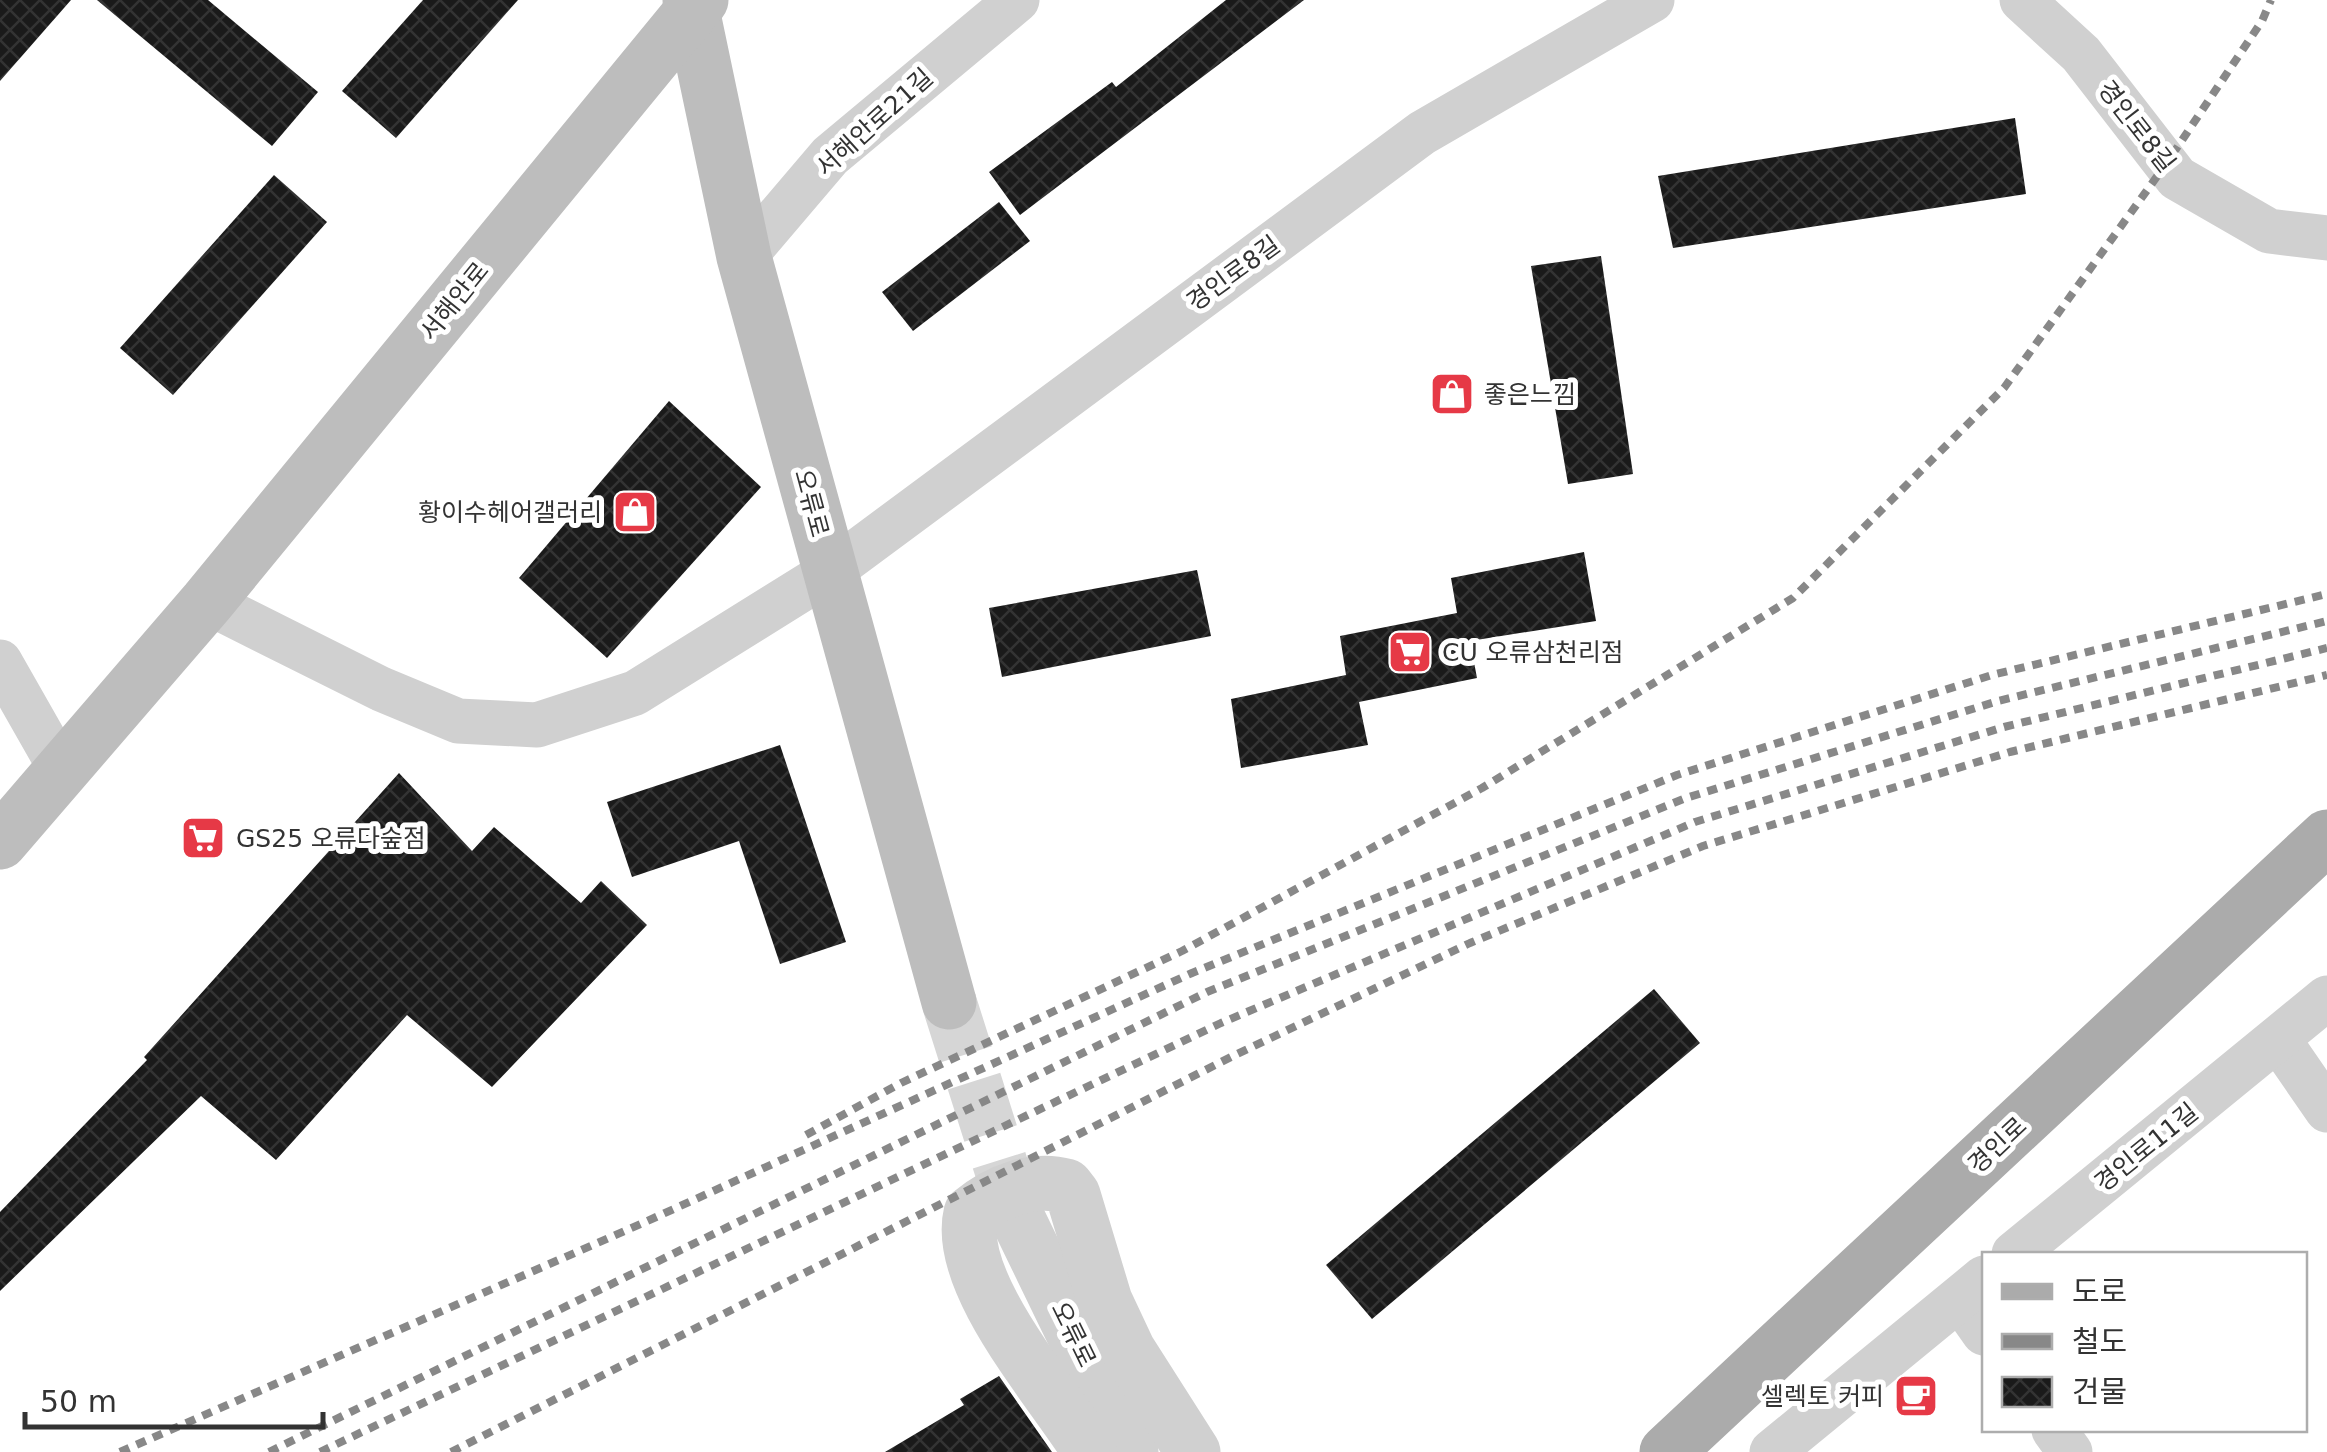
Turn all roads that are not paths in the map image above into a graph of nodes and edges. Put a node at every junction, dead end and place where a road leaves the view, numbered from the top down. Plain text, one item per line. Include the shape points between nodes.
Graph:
1 (1017, 0) edge
2 (1652, 0) edge
3 (2022, 0) edge
4 (695, 3) edge
5 (1597, 13) edge
6 (2327, 238) edge
7 (744, 257) junction
8 (830, 571) junction
9 (207, 602) junction
10 (0, 662) edge
11 (62, 771) junction
12 (2327, 837) edge
13 (0, 842) edge
14 (2327, 998) edge
15 (949, 1002) tunnel mouth
16 (2278, 1038) junction
17 (2327, 1110) edge
18 (1017, 1217) tunnel mouth
19 (2016, 1252) edge
20 (1976, 1303) edge
21 (1090, 1452) edge
22 (1131, 1452) edge
23 (1193, 1452) edge
24 (1667, 1452) edge
25 (1772, 1452) edge

1 - 7 street, 서해안로21길 via 830,156
2 - 5 street, 경인로8길
3 - 6 street, 경인로8길 via 2082,54 2178,178 2269,231
4 - 7 main road, 오류로
4 - 9 main road, 서해안로
5 - 8 street, 경인로8길 via 1422,133
7 - 8 main road, 오류로
8 - 9 street via 635,693 537,725 458,721
8 - 15 main road, 오류로
9 - 11 main road, 서해안로
10 - 11 street
11 - 13 main road, 서해안로
12 - 24 main road, 경인로
14 - 16 street, 경인로11길
16 - 17 street
16 - 19 street, 경인로11길
18 - 22 street, 오류로
20 - 25 street
21 - 23 street via 1001,1322 968,1246 971,1213 1034,1181 1066,1186 1073,1195 1104,1301

